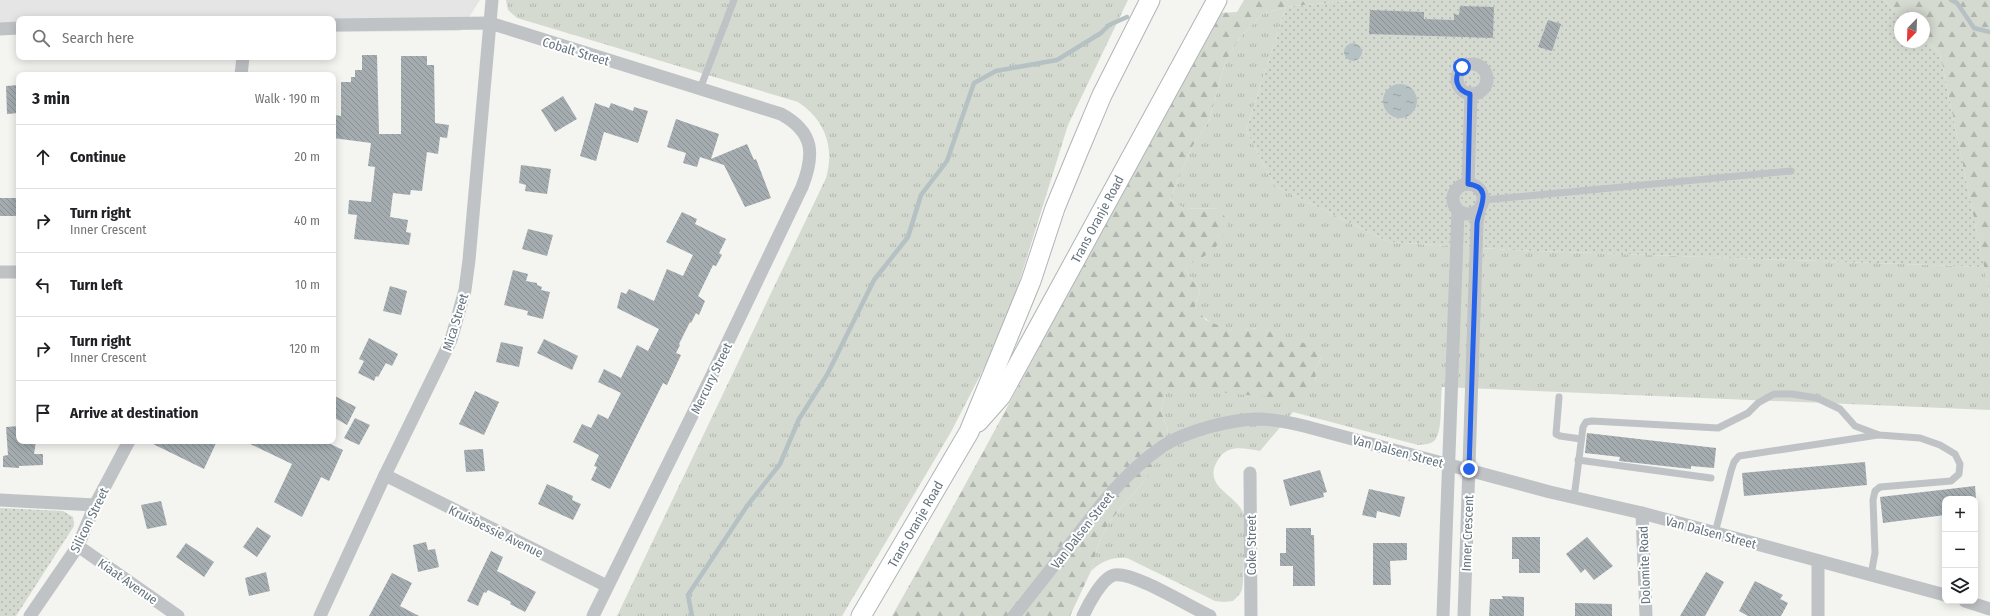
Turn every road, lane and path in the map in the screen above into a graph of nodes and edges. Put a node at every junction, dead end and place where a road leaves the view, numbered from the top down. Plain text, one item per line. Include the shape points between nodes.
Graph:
1 (492, 0) edge
2 (734, 0) edge
3 (1150, 0) edge
4 (1217, 0) edge
5 (490, 23) junction
6 (336, 25) edge
7 (0, 28) edge
8 (16, 28) edge
9 (243, 60) edge
10 (241, 72) edge
11 (700, 89) junction
12 (1470, 94) dead end
13 (806, 135) joint
14 (1791, 171) dead end
15 (1468, 184) junction
16 (1481, 205) junction
17 (1458, 210) junction
18 (0, 272) edge
19 (16, 272) edge
20 (1559, 397) dead end
21 (969, 432) junction
22 (1878, 435) junction
23 (1581, 439) junction
24 (127, 444) edge
25 (1578, 460) junction
26 (1448, 464) junction
27 (1469, 469) junction
28 (1250, 473) dead end
29 (385, 475) junction
30 (1710, 478) dead end
31 (1574, 498) junction
32 (0, 500) edge
33 (96, 505) junction
34 (1642, 513) junction
35 (1715, 533) junction
36 (78, 546) junction
37 (1818, 561) junction
38 (1871, 575) junction
39 (607, 586) junction
40 (1942, 594) edge
41 (1974, 604) edge
42 (1990, 609) edge
43 (30, 616) edge
44 (178, 616) edge
45 (320, 616) edge
46 (593, 616) edge
47 (861, 616) edge
48 (1014, 616) edge
49 (1083, 616) edge
50 (1210, 616) edge
51 (1251, 616) edge
52 (1443, 616) edge
53 (1464, 616) edge
54 (1646, 616) edge
55 (1818, 616) edge

1 - 5 street, Mica Street
2 - 11 lane
3 - 21 main road, Trans Oranje Road via 1102,95 1078,152 1055,208 1031,281
4 - 21 main road, Trans Oranje Road via 1001,396
5 - 6 street, Cobalt Street
5 - 11 street, Cobalt Street
5 - 29 street, Mica Street via 466,290 444,356
7 - 8 street
9 - 10 street
11 - 13 street, Cobalt Street via 781,114 799,126
12 - 15 street
13 - 39 street, Mercury Street via 811,153 802,187
14 - 16 lane
15 - 16 street via 1478,187 1483,195
15 - 17 street via 1455,191 1453,202
16 - 17 street via 1467,215
16 - 27 street, Inner Crescent via 1477,223
17 - 26 street, Inner Crescent
18 - 19 street
20 - 23 lane via 1556,434
21 - 47 main road, Trans Oranje Road
22 - 23 lane via 1855,426 1840,409 1817,398 1774,394 1758,403 1748,413 1718,428 1592,421 1586,422
22 - 35 lane via 1739,456 1731,471
22 - 38 lane via 1920,438 1940,445 1955,454 1960,464 1959,474 1951,481 1880,487 1875,491 1875,553
23 - 25 lane
24 - 33 street, Silicon Street
25 - 30 lane
25 - 31 lane
26 - 27 street, Van Dalsen Street
26 - 48 street, Van Dalsen Street via 1288,422 1256,419 1195,432 1164,446 1118,484
26 - 52 street, Inner Crescent
27 - 31 street, Van Dalsen Street
27 - 53 street, Inner Crescent
28 - 51 street, Coke Street
29 - 39 street, Kruisbessie Avenue
29 - 45 street, Mica Street
31 - 34 street, Van Dalsen Street
32 - 33 street
33 - 36 street, Silicon Street
34 - 35 street, Van Dalsen Street
34 - 54 street, Dolomite Road
35 - 37 street, Van Dalsen Street
36 - 43 street, Silicon Street
36 - 44 street, Kiaat Avenue
37 - 38 street, Van Dalsen Street
37 - 55 street
38 - 40 street, Van Dalsen Street
39 - 46 street, Mercury Street
41 - 42 street
49 - 50 street via 1095,593 1110,577 1121,575 1144,582

